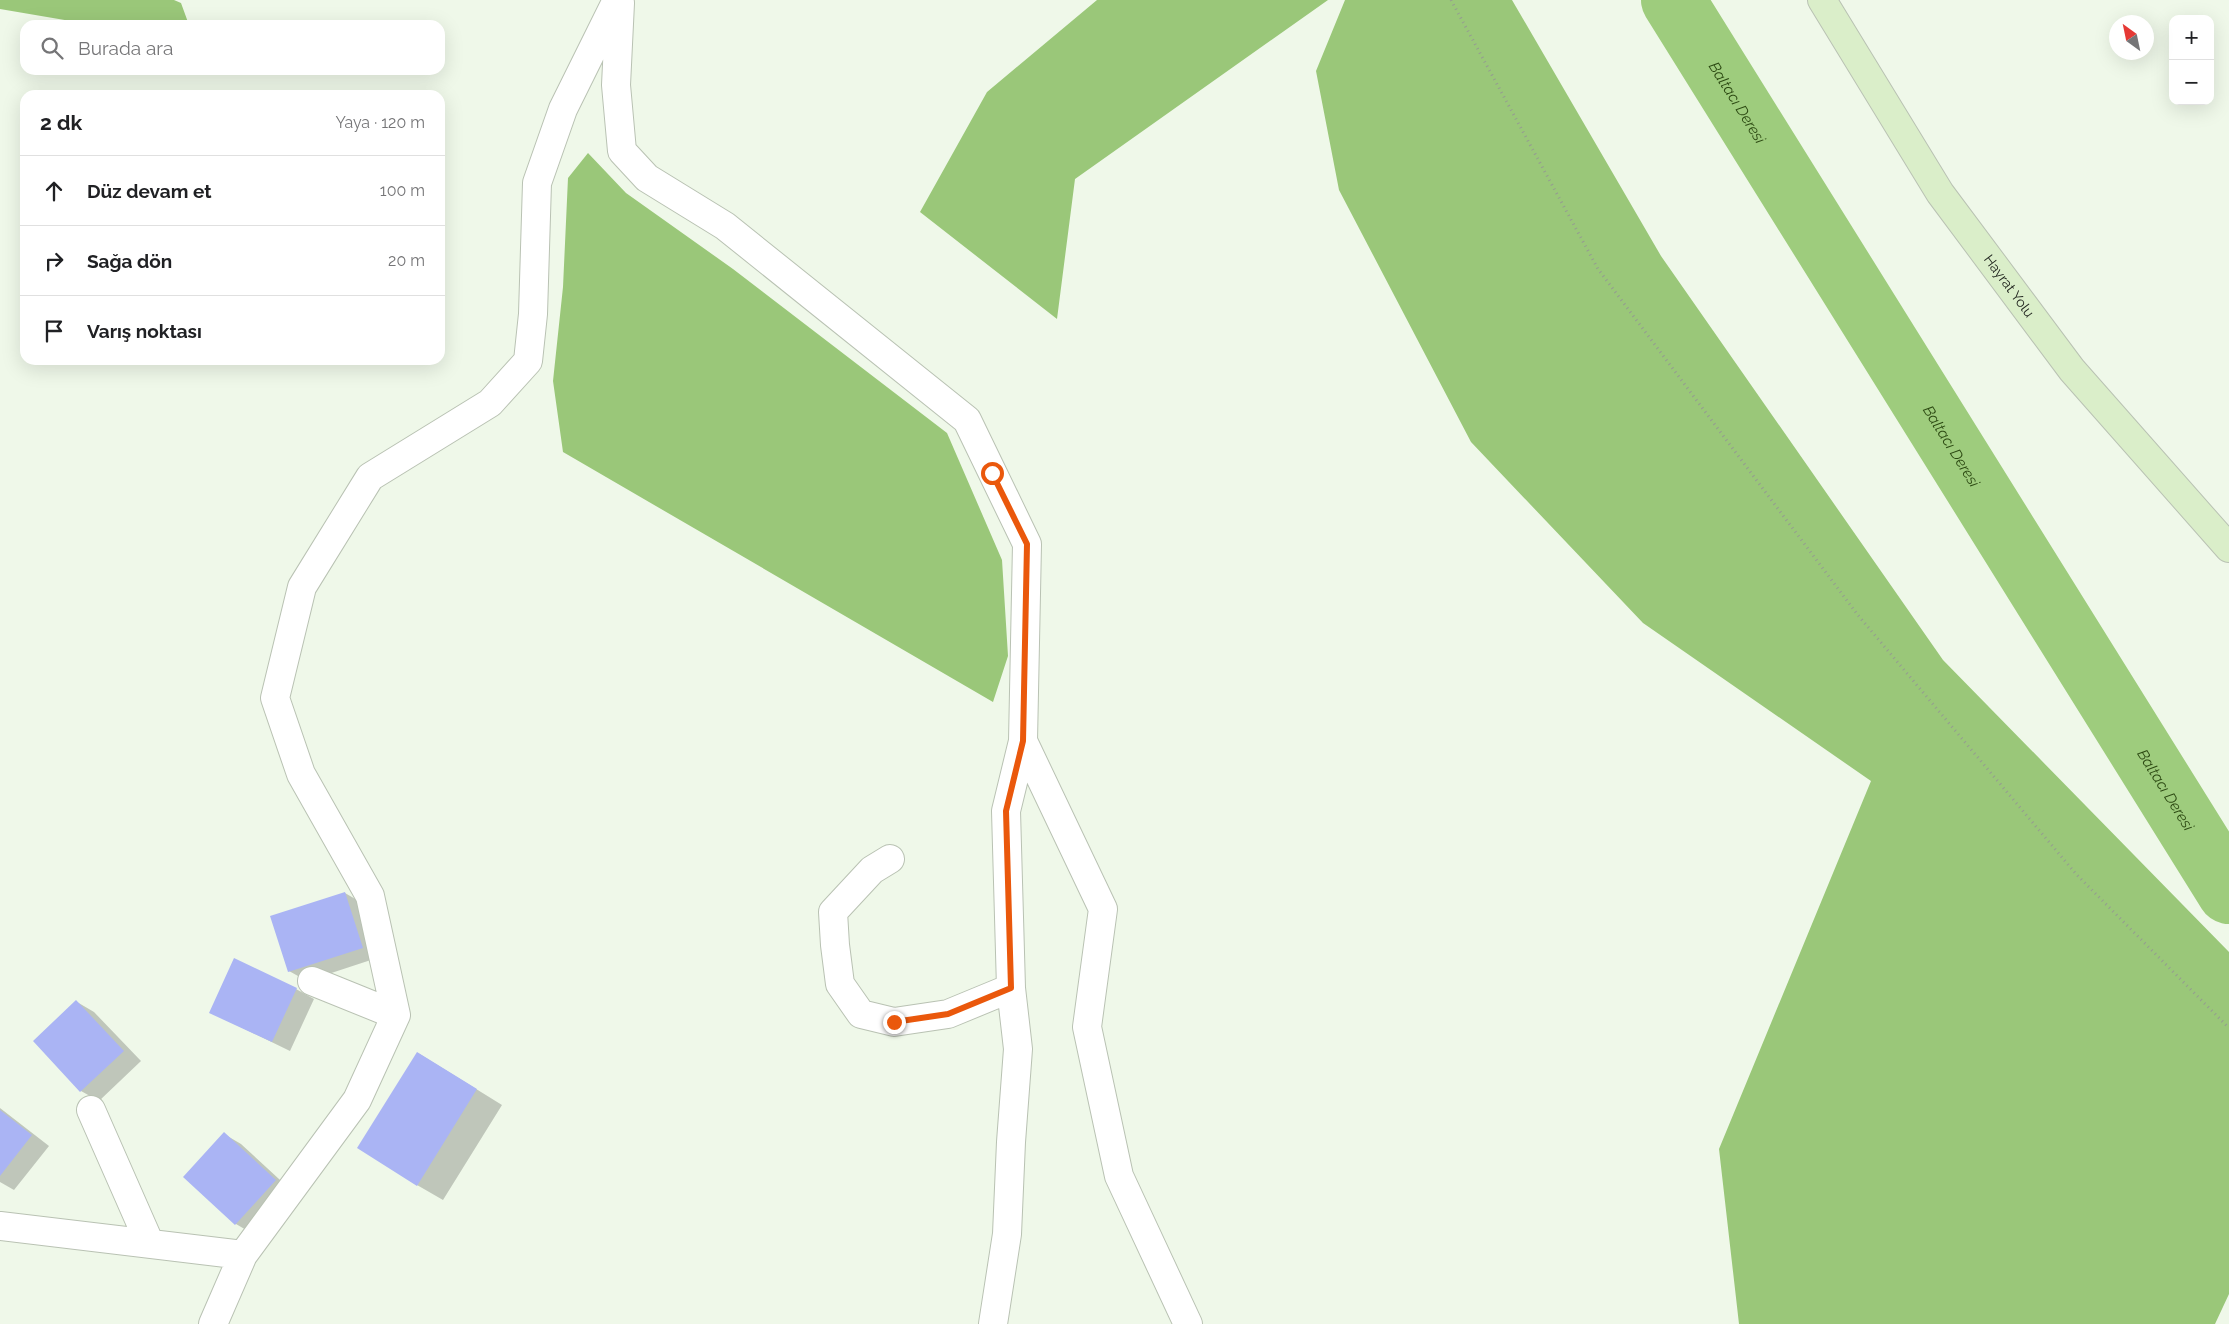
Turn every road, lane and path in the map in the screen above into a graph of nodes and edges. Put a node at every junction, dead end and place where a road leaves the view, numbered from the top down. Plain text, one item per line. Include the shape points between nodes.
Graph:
1 (619, 0) edge
2 (1450, 0) edge
3 (1822, 0) edge
4 (2229, 548) edge
5 (1023, 741) junction
6 (890, 859) dead end
7 (312, 980) dead end
8 (1011, 988) junction
9 (396, 1015) junction
10 (2229, 1028) edge
11 (91, 1110) dead end
12 (0, 1226) edge
13 (150, 1244) junction
14 (243, 1255) junction
15 (213, 1324) edge
16 (993, 1324) edge
17 (1188, 1324) edge

1 - 5 street via 616,85 622,151 647,178 725,226 967,420 1027,544
1 - 9 street via 563,109 537,183 533,314 528,361 490,402 370,477 302,587 274,698 301,774 370,896
2 - 10 path via 1598,269 1856,614 2076,874
3 - 4 main road, Hayrat Yolu via 1940,193 2072,370
5 - 8 street via 1006,811
5 - 17 street via 1103,909 1087,1027 1119,1176
6 - 8 street via 872,870 833,912 840,984 861,1014 894,1022 948,1014
7 - 9 street
8 - 16 street via 1018,1049 1007,1234
9 - 14 street via 357,1100
11 - 13 street
12 - 13 street
13 - 14 street
14 - 15 street

